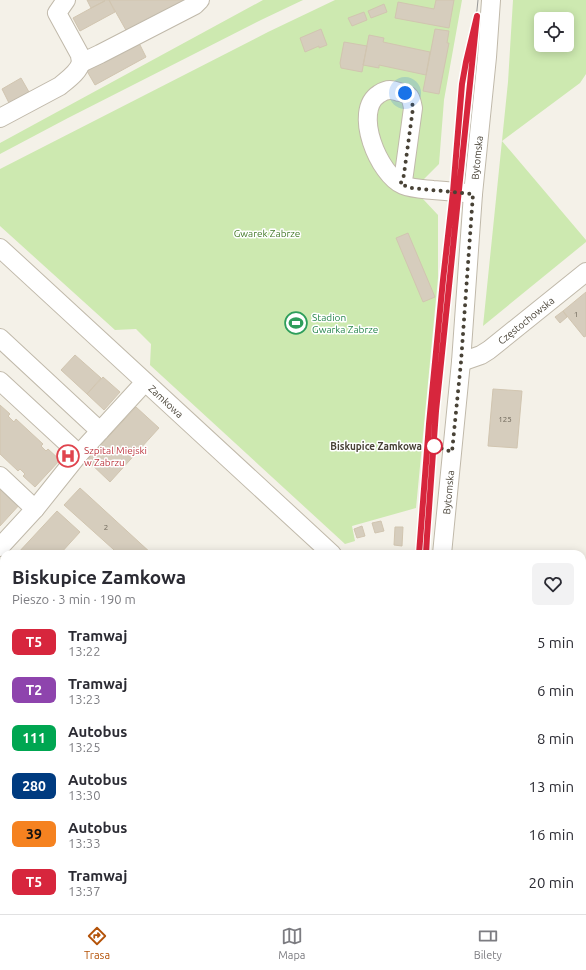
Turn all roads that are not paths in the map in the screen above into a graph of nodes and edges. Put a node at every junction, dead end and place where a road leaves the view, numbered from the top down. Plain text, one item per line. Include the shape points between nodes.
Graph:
1 (66, 0) edge
2 (200, 0) edge
3 (491, 0) edge
4 (81, 63) junction
5 (0, 118) edge
6 (400, 184) dead end
7 (473, 194) junction
8 (0, 248) edge
9 (586, 272) edge
10 (0, 338) edge
11 (461, 362) junction
12 (0, 381) edge
13 (145, 382) junction
14 (100, 431) junction
15 (79, 454) junction
16 (0, 476) edge
17 (35, 509) junction
18 (0, 547) edge
19 (328, 550) edge
20 (442, 550) edge

1 - 4 street via 57,13 80,55
2 - 4 street via 196,5
3 - 7 street, Bytomska
4 - 5 street via 60,86
6 - 7 street via 411,188
7 - 11 street, Bytomska
8 - 13 street, Zamkowa
9 - 11 street, Częstochowska via 489,350
10 - 14 street
11 - 20 street, Bytomska
12 - 15 street
13 - 14 street
13 - 19 street, Zamkowa
14 - 15 street
15 - 17 street
16 - 17 street
17 - 18 street

